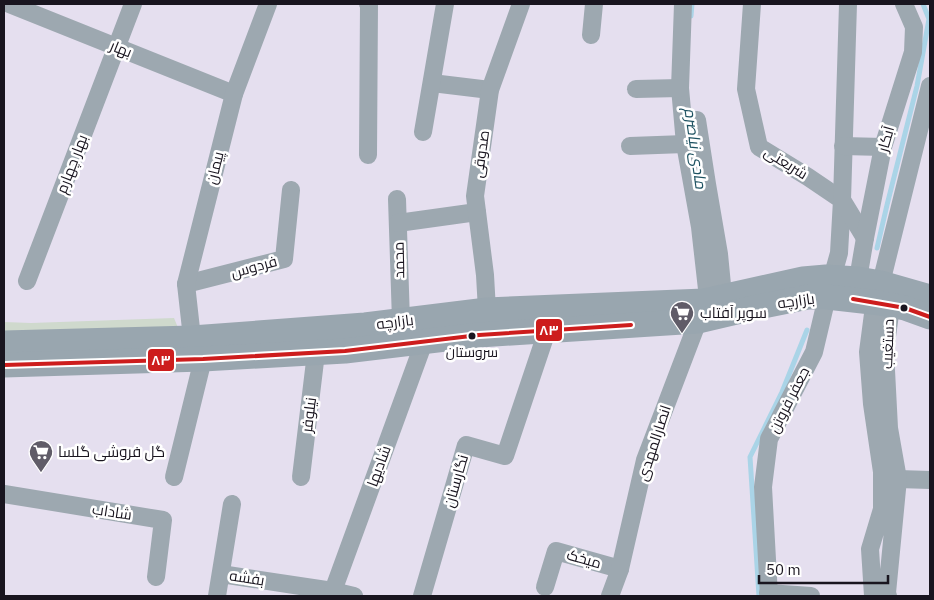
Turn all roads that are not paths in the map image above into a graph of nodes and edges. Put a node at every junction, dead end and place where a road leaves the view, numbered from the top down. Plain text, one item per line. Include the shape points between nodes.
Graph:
1 (9, 4) edge
2 (133, 4) edge
3 (268, 4) edge
4 (368, 4) edge
5 (445, 4) edge
6 (521, 4) edge
7 (594, 4) edge
8 (683, 4) edge
9 (752, 4) edge
10 (848, 4) edge
11 (904, 4) edge
12 (591, 35) dead end
13 (116, 47) junction
14 (432, 83) junction
15 (930, 86) edge
16 (680, 88) junction
17 (636, 89) dead end
18 (490, 90) junction
19 (234, 94) junction
20 (697, 120) dead end
21 (423, 132) dead end
22 (685, 144) junction
23 (630, 146) dead end
24 (843, 146) junction
25 (883, 147) junction
26 (368, 156) dead end
27 (291, 190) dead end
28 (397, 199) dead end
29 (842, 200) junction
30 (477, 212) junction
31 (398, 223) junction
32 (865, 238) junction
33 (27, 281) dead end
34 (186, 284) junction
35 (830, 287) junction
36 (873, 288) junction
37 (930, 297) edge
38 (716, 299) junction
39 (487, 310) junction
40 (930, 317) edge
41 (401, 321) junction
42 (698, 321) junction
43 (343, 327) junction
44 (547, 330) junction
45 (192, 338) junction
46 (424, 342) junction
47 (4, 344) edge
48 (309, 345) junction
49 (345, 351) junction
50 (204, 359) junction
51 (4, 365) edge
52 (174, 477) dead end
53 (301, 477) dead end
54 (898, 479) junction
55 (930, 480) edge
56 (4, 494) edge
57 (232, 504) dead end
58 (620, 570) junction
59 (221, 574) junction
60 (156, 577) dead end
61 (545, 587) dead end
62 (300, 591) edge
63 (333, 591) junction
64 (769, 594) edge
65 (217, 596) edge
66 (354, 596) edge
67 (422, 596) edge
68 (610, 596) edge
69 (810, 596) edge
70 (873, 596) edge
71 (888, 596) edge

1 - 13 street, بهار
2 - 13 street, بهار چهارم
3 - 19 street, پیمان
4 - 26 street
5 - 14 street
6 - 18 street, صدوقی
7 - 12 street
8 - 16 street
9 - 29 street, شریعتی via 746,89 759,146
10 - 24 street
11 - 25 street, آبکار via 914,26 913,52
13 - 19 street, بهار
13 - 33 street, بهار چهارم
14 - 18 street
14 - 21 street
15 - 36 street, آبکار
16 - 17 street
16 - 22 street
18 - 30 street, صدوقی via 475,196
19 - 34 street, پیمان
20 - 38 street via 719,254 723,295
22 - 23 street
22 - 38 street via 700,227 708,298
24 - 25 street
24 - 29 street
25 - 32 street, آبکار
27 - 34 street, فردوس via 284,259
28 - 31 street, محمد
29 - 32 street
29 - 35 street via 839,253
30 - 31 street
30 - 39 street, صدوقی
31 - 41 street, محمد
32 - 36 street, آبکار
34 - 45 street, پیمان
35 - 36 main road, بازارچه
35 - 36 main road, بازارچه
35 - 38 main road, بازارچه via 803,280
35 - 42 main road, بازارچه via 808,297
35 - 64 street, جعفر فروتن via 814,352 768,440 762,487
36 - 37 main road, بازارچه
36 - 40 main road, بازارچه via 905,308
36 - 54 street, دستغیب via 890,314 885,350 889,428
36 - 70 street, دستغیب via 868,352 882,472 882,509 870,549
38 - 39 main road, بازارچه
39 - 41 main road, بازارچه
41 - 43 main road, بازارچه
42 - 44 main road, بازارچه
42 - 58 street, انصارالمهدی via 645,460
43 - 48 main road, بازارچه
43 - 49 main road via 334,339 337,347
44 - 46 main road, بازارچه via 479,334
44 - 67 street, نگارستان via 505,456 466,445
45 - 47 main road, بازارچه
45 - 48 main road, بازارچه
46 - 49 main road, بازارچه
46 - 63 street, شادیها
48 - 49 main road, بازارچه
48 - 50 main road, بازارچه
48 - 53 street, نیلوفر
50 - 51 main road, بازارچه
50 - 52 street
54 - 55 street
54 - 71 street, دستغیب
56 - 60 street, شاداب via 163,520
57 - 59 street
58 - 61 street, میخک via 556,551
58 - 68 street, انصارالمهدی
59 - 62 street, بفشه
59 - 65 street
62 - 63 street, بفشه
63 - 66 street, بفشه
64 - 69 street

